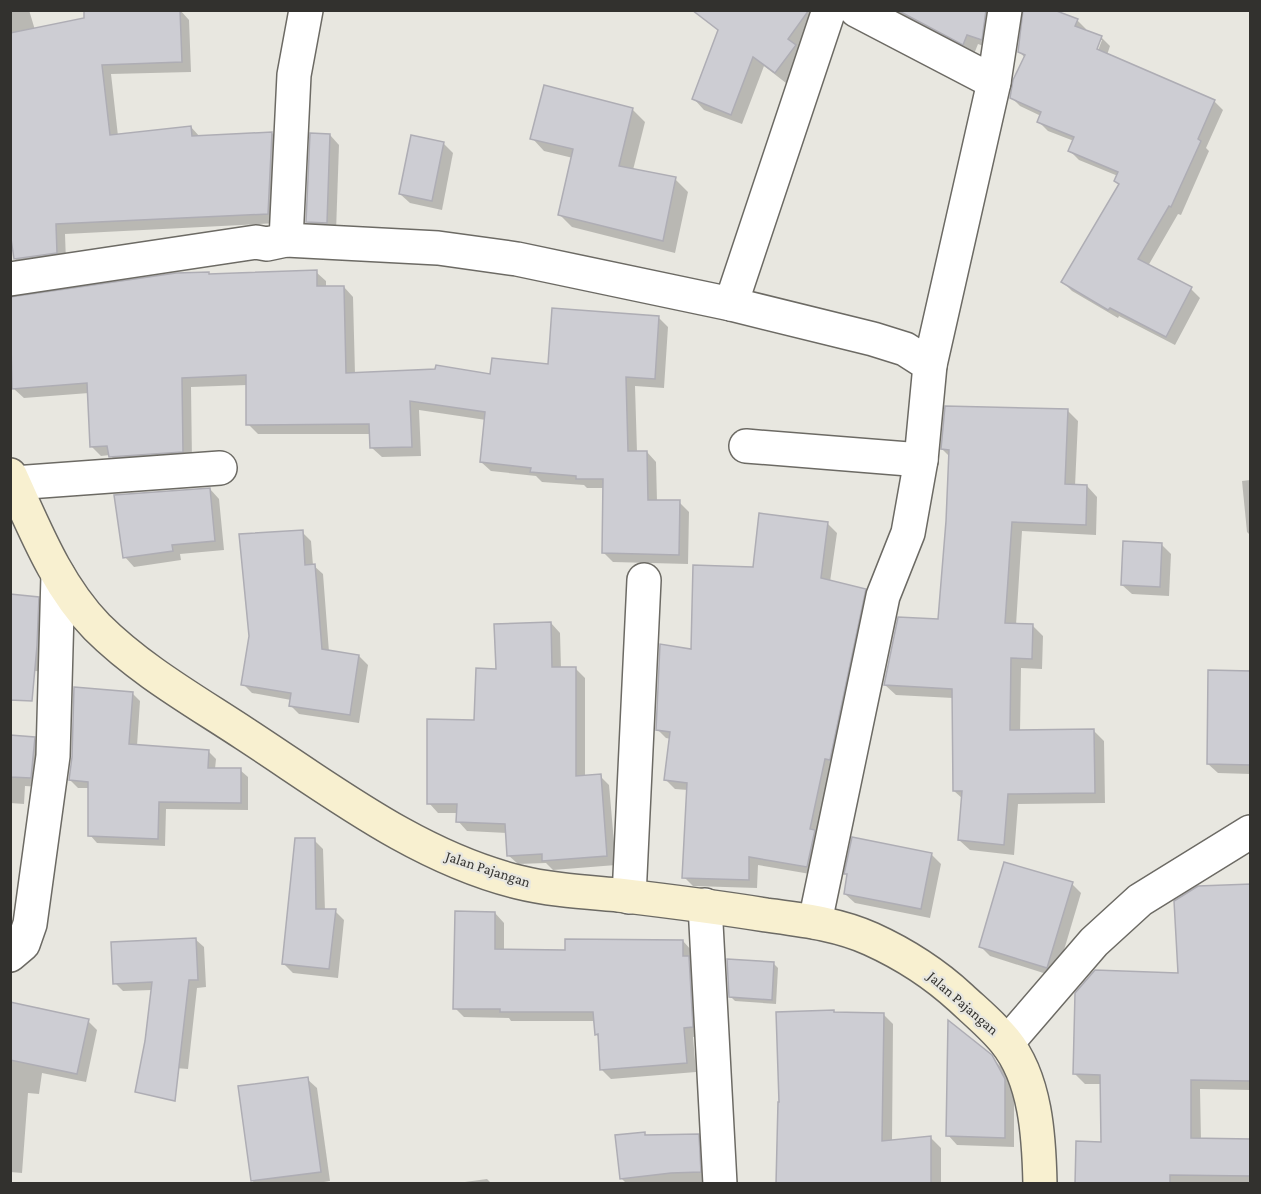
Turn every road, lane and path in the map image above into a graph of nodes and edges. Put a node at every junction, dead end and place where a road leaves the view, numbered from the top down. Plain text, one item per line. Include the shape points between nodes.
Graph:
1 (306, 10) edge
2 (829, 10) edge
3 (856, 10) edge
4 (1005, 10) edge
5 (994, 82) junction
6 (286, 240) junction
7 (10, 279) edge
8 (731, 304) junction
9 (930, 365) junction
10 (746, 446) dead end
11 (921, 460) junction
12 (220, 468) dead end
13 (12, 479) edge
14 (58, 575) junction
15 (644, 580) dead end
16 (1251, 832) edge
17 (629, 897) junction
18 (705, 905) junction
19 (815, 922) junction
20 (10, 955) edge
21 (1007, 1043) junction
22 (720, 1184) edge
23 (1040, 1184) edge

1 - 6 street via 294,75
2 - 8 street
3 - 5 street
4 - 5 street
5 - 9 street
6 - 7 street via 206,248
6 - 8 street via 438,248 517,259
8 - 9 street via 873,339 905,349
9 - 11 street
10 - 11 street
11 - 19 street via 908,533 883,596
12 - 13 street
13 - 14 main road, Jalan Pajangan
14 - 17 main road, Jalan Pajangan via 97,626 157,676 420,845 518,882
14 - 20 street via 52,756 30,924 23,944
15 - 17 street
16 - 21 street via 1140,900 1094,942
17 - 18 main road, Jalan Pajangan
18 - 19 main road, Jalan Pajangan
18 - 22 street
19 - 21 main road, Jalan Pajangan via 869,938 910,959 945,984
21 - 23 main road, Jalan Pajangan via 1033,1107

